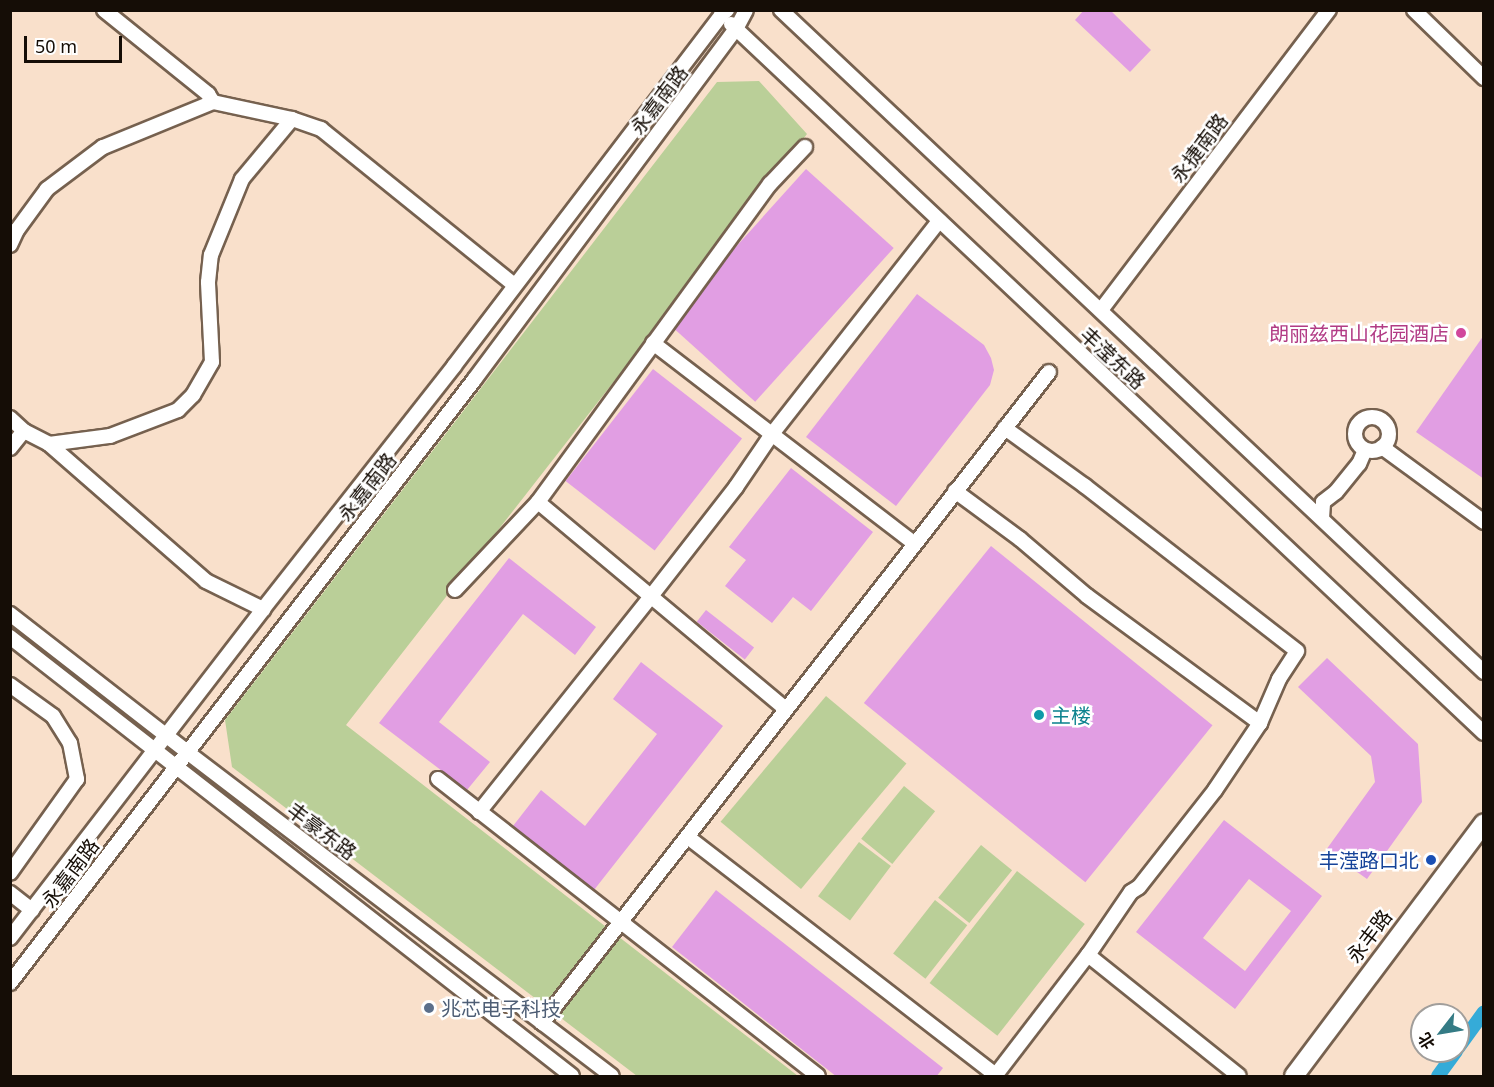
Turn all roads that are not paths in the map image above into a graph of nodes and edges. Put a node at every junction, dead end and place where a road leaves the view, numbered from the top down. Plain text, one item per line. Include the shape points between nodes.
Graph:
1 (104, 10) edge
2 (747, 10) edge
3 (782, 10) edge
4 (1329, 10) edge
5 (1414, 10) edge
6 (721, 12) edge
7 (736, 29) junction
8 (1484, 78) edge
9 (213, 102) junction
10 (292, 119) junction
11 (805, 147) dead end
12 (939, 221) junction
13 (10, 245) edge
14 (514, 285) junction
15 (1101, 310) junction
16 (653, 343) junction
17 (1049, 372) dead end
18 (10, 418) edge
19 (1005, 428) junction
20 (24, 431) junction
21 (772, 434) junction
22 (49, 444) junction
23 (1382, 447) junction
24 (10, 448) edge
25 (1365, 450) junction
26 (956, 491) junction
27 (538, 502) junction
28 (1323, 518) junction
29 (1484, 522) edge
30 (914, 543) junction
31 (455, 590) dead end
32 (652, 594) junction
33 (263, 609) junction
34 (10, 614) edge
35 (10, 637) edge
36 (1484, 672) edge
37 (10, 685) edge
38 (786, 708) junction
39 (1260, 723) junction
40 (1484, 733) edge
41 (166, 736) junction
42 (155, 752) junction
43 (187, 752) junction
44 (175, 768) junction
45 (438, 779) dead end
46 (479, 812) junction
47 (1484, 823) edge
48 (689, 838) junction
49 (10, 873) edge
50 (10, 893) edge
51 (32, 910) junction
52 (621, 923) junction
53 (10, 938) edge
54 (1088, 955) junction
55 (10, 983) edge
56 (542, 1023) junction
57 (996, 1076) edge
58 (572, 1077) edge
59 (612, 1077) edge
60 (818, 1077) edge
61 (1239, 1077) edge
62 (1294, 1077) edge

1 - 9 street
2 - 7 street, 永嘉南路
3 - 15 street, 丰滢东路
4 - 15 street, 永捷南路
5 - 8 street
6 - 7 street, 丰滢东路
6 - 14 street, 永嘉南路
7 - 12 street, 丰滢东路
7 - 43 street, 永嘉南路 via 474,380
9 - 10 street
9 - 13 street via 103,147 47,189
10 - 14 street via 321,129
10 - 22 street via 242,179 211,255 208,282 212,362 194,395 178,410 110,436
11 - 16 street via 770,184
12 - 21 street
12 - 40 street, 丰滢东路
14 - 33 street, 永嘉南路
15 - 28 street, 丰滢东路
16 - 21 street
16 - 27 street
17 - 19 street
18 - 20 street
19 - 26 street
19 - 39 street via 1297,651 1279,679
20 - 22 street
20 - 24 street
21 - 30 street
21 - 32 street
22 - 33 street via 198,574
23 - 25 street
23 - 25 street via 1389,438 1387,426 1379,418 1367,417 1358,423 1354,433
23 - 29 street
25 - 28 street via 1359,464 1323,502
26 - 30 street
26 - 39 street via 1087,596
27 - 31 street
27 - 32 street
28 - 36 street, 丰滢东路
30 - 38 street
32 - 38 street
32 - 46 street
33 - 41 street, 永嘉南路
34 - 41 street, 丰豪东路
35 - 42 street, 丰豪东路
37 - 49 street via 53,716 70,743 77,779
38 - 48 street
39 - 54 street via 1215,790 1131,892
41 - 42 street, 永嘉南路
41 - 43 street, 丰豪东路
42 - 44 street, 丰豪东路
42 - 51 street, 永嘉南路
43 - 44 street, 永嘉南路
43 - 56 street, 丰豪东路
44 - 55 street, 永嘉南路
44 - 58 street, 丰豪东路
45 - 46 street
46 - 52 street
47 - 62 main road, 永丰路
48 - 52 street
48 - 57 street
50 - 51 street
51 - 53 street, 永嘉南路
52 - 56 street
52 - 60 street
54 - 57 street
54 - 61 street
56 - 59 street, 丰豪东路

